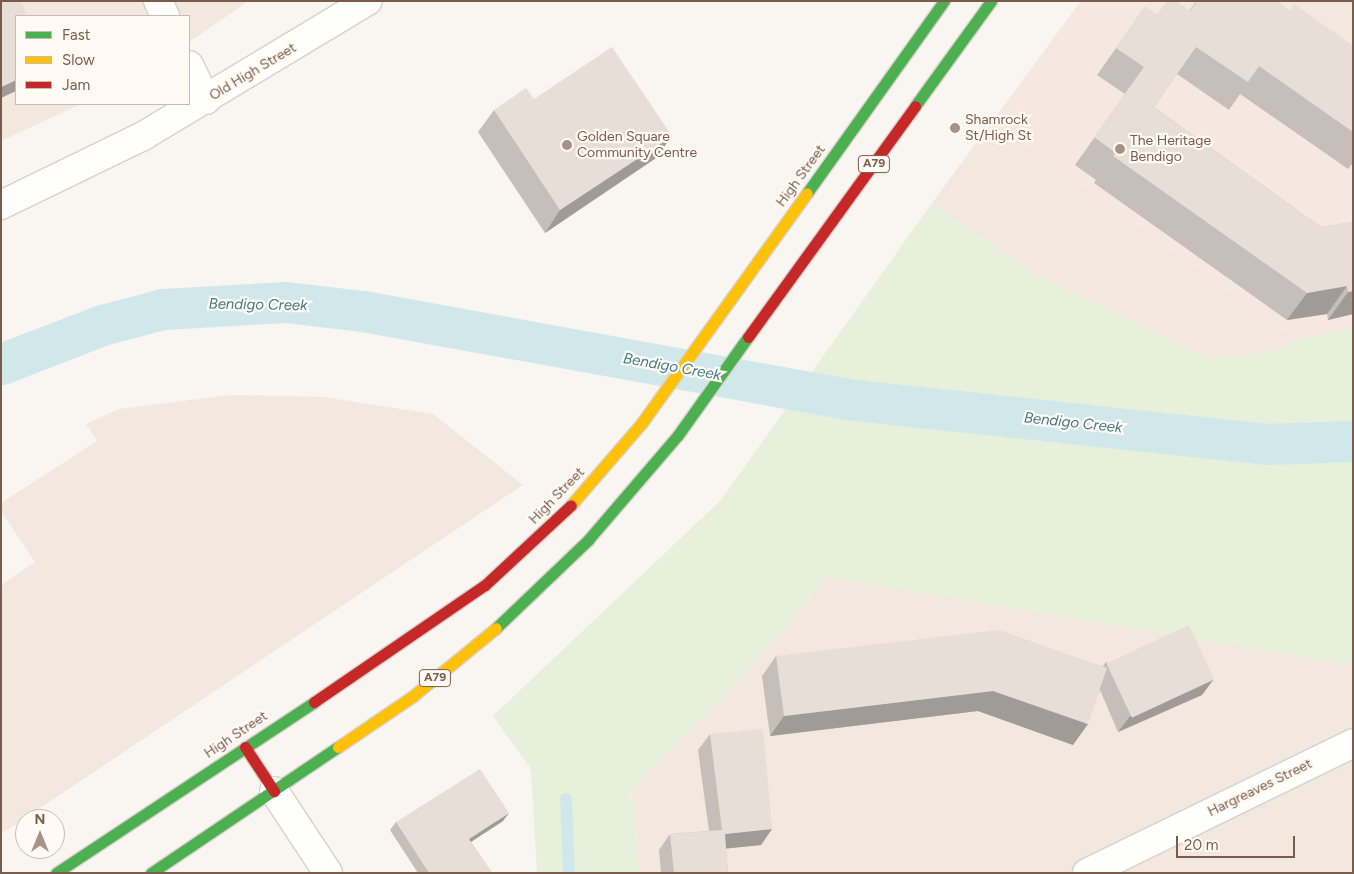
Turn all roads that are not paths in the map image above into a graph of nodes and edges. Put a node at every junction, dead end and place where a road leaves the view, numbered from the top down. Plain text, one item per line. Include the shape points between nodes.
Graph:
1 (158, 1) edge
2 (368, 1) edge
3 (944, 1) edge
4 (991, 1) edge
5 (165, 15) edge
6 (190, 67) edge
7 (206, 100) junction
8 (1, 205) edge
9 (1353, 743) edge
10 (245, 747) junction
11 (274, 791) junction
12 (56, 873) edge
13 (151, 873) edge
14 (328, 873) edge
15 (1086, 873) edge

1 - 5 street
2 - 7 street, Old High Street
3 - 10 highway, High Street / A79 via 641,424 571,506 485,585
4 - 11 highway, A79 via 678,435 588,540 479,644 413,696
6 - 7 street
7 - 8 street, Old High Street via 74,172
9 - 15 street, Hargreaves Street
10 - 11 highway
10 - 12 highway, High Street / A79
11 - 13 highway, A79
11 - 14 street

